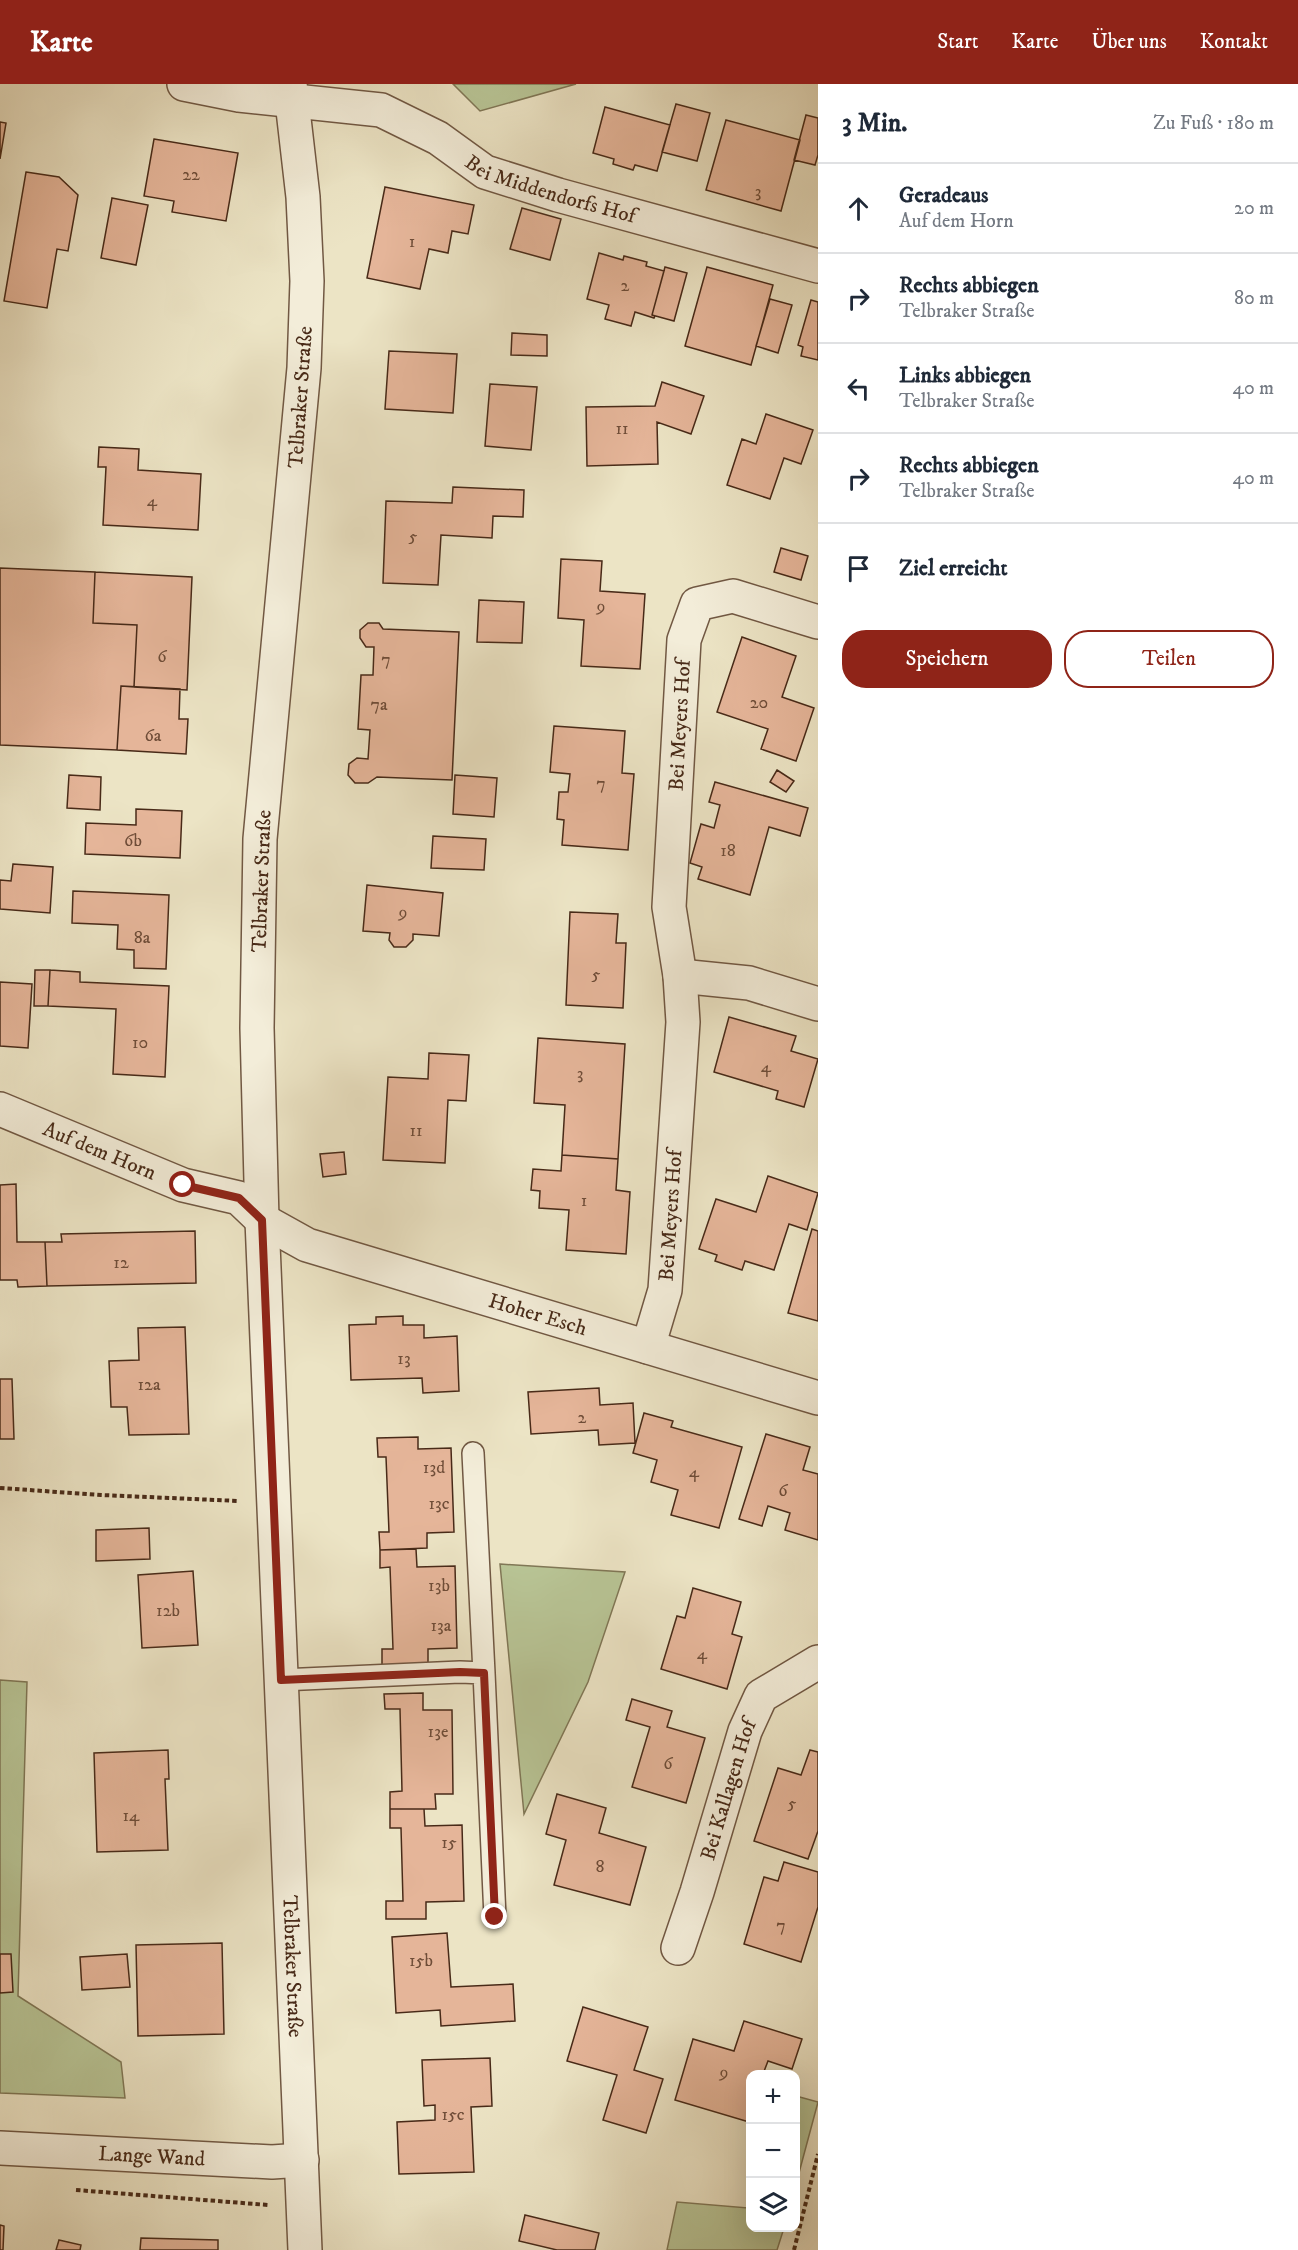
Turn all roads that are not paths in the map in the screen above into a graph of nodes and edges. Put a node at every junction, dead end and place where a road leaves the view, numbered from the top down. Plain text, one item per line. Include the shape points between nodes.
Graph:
1 (184, 84) edge
2 (291, 92) edge
3 (818, 266) edge
4 (818, 622) edge
5 (680, 976) junction
6 (818, 1004) edge
7 (0, 1109) edge
8 (262, 1220) junction
9 (648, 1347) junction
10 (818, 1398) edge
11 (473, 1453) dead end
12 (818, 1662) edge
13 (484, 1673) junction
14 (281, 1680) junction
15 (495, 1917) dead end
16 (678, 1948) dead end
17 (0, 2148) edge
18 (302, 2160) junction
19 (305, 2250) edge

1 - 2 street, Bei Middendorfs Hof via 239,94
2 - 3 street, Bei Middendorfs Hof via 381,110 438,138 485,172
2 - 8 street, Telbraker Straße via 303,197 307,281 304,368 260,839 256,1028
4 - 5 street, Bei Meyers Hof via 733,596 697,604 684,640 669,907
5 - 6 street via 749,983
5 - 9 street, Bei Meyers Hof via 683,1022 665,1290
7 - 8 street, Auf dem Horn via 183,1185 239,1198
8 - 9 street, Hoher Esch via 307,1245
8 - 14 street, Telbraker Straße
9 - 10 street, Hoher Esch
11 - 13 lane
12 - 16 street, Bei Kallagen Hof via 761,1696 745,1731
13 - 14 lane
13 - 15 lane
14 - 18 street, Telbraker Straße
17 - 18 street, Lange Wand via 272,2162
18 - 19 street, Telbraker Straße

